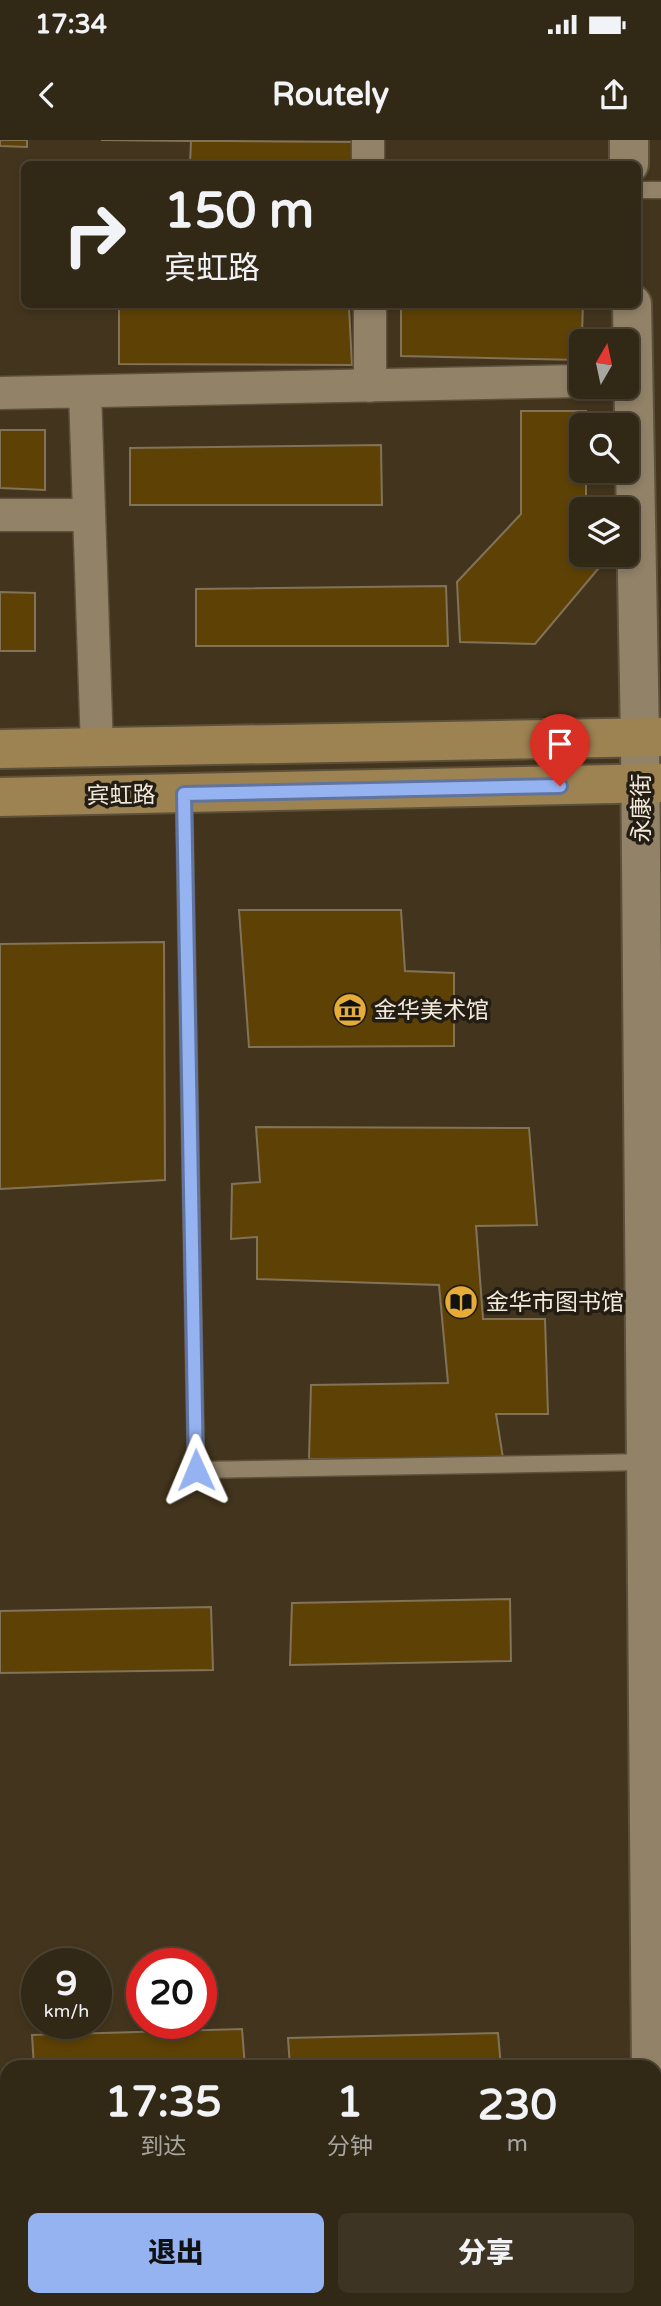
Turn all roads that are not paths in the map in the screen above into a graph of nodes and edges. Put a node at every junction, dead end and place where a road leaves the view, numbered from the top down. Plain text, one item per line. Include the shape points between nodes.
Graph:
1 (368, 140) edge
2 (629, 140) edge
3 (368, 161) edge
4 (629, 161) edge
5 (641, 190) edge
6 (661, 190) edge
7 (370, 308) edge
8 (632, 308) edge
9 (631, 329) edge
10 (569, 381) edge
11 (370, 386) junction
12 (85, 392) junction
13 (0, 393) edge
14 (631, 399) edge
15 (89, 515) junction
16 (0, 516) edge
17 (651, 737) edge
18 (97, 748) junction
19 (0, 749) edge
20 (651, 783) edge
21 (184, 794) junction
22 (0, 797) edge
23 (646, 1462) junction
24 (651, 2060) edge

1 - 3 street
2 - 4 street
5 - 6 lane
7 - 11 street
8 - 9 street, 永康街
10 - 11 street
11 - 12 street
12 - 13 street
12 - 15 street
14 - 17 street, 永康街
15 - 16 street
15 - 18 street
17 - 18 main road, 宾虹路
17 - 20 street, 永康街
18 - 19 main road, 宾虹路
20 - 21 main road, 宾虹路
20 - 23 street, 永康街
21 - 22 main road, 宾虹路
21 - 23 lane via 196,1470
23 - 24 street, 永康街

